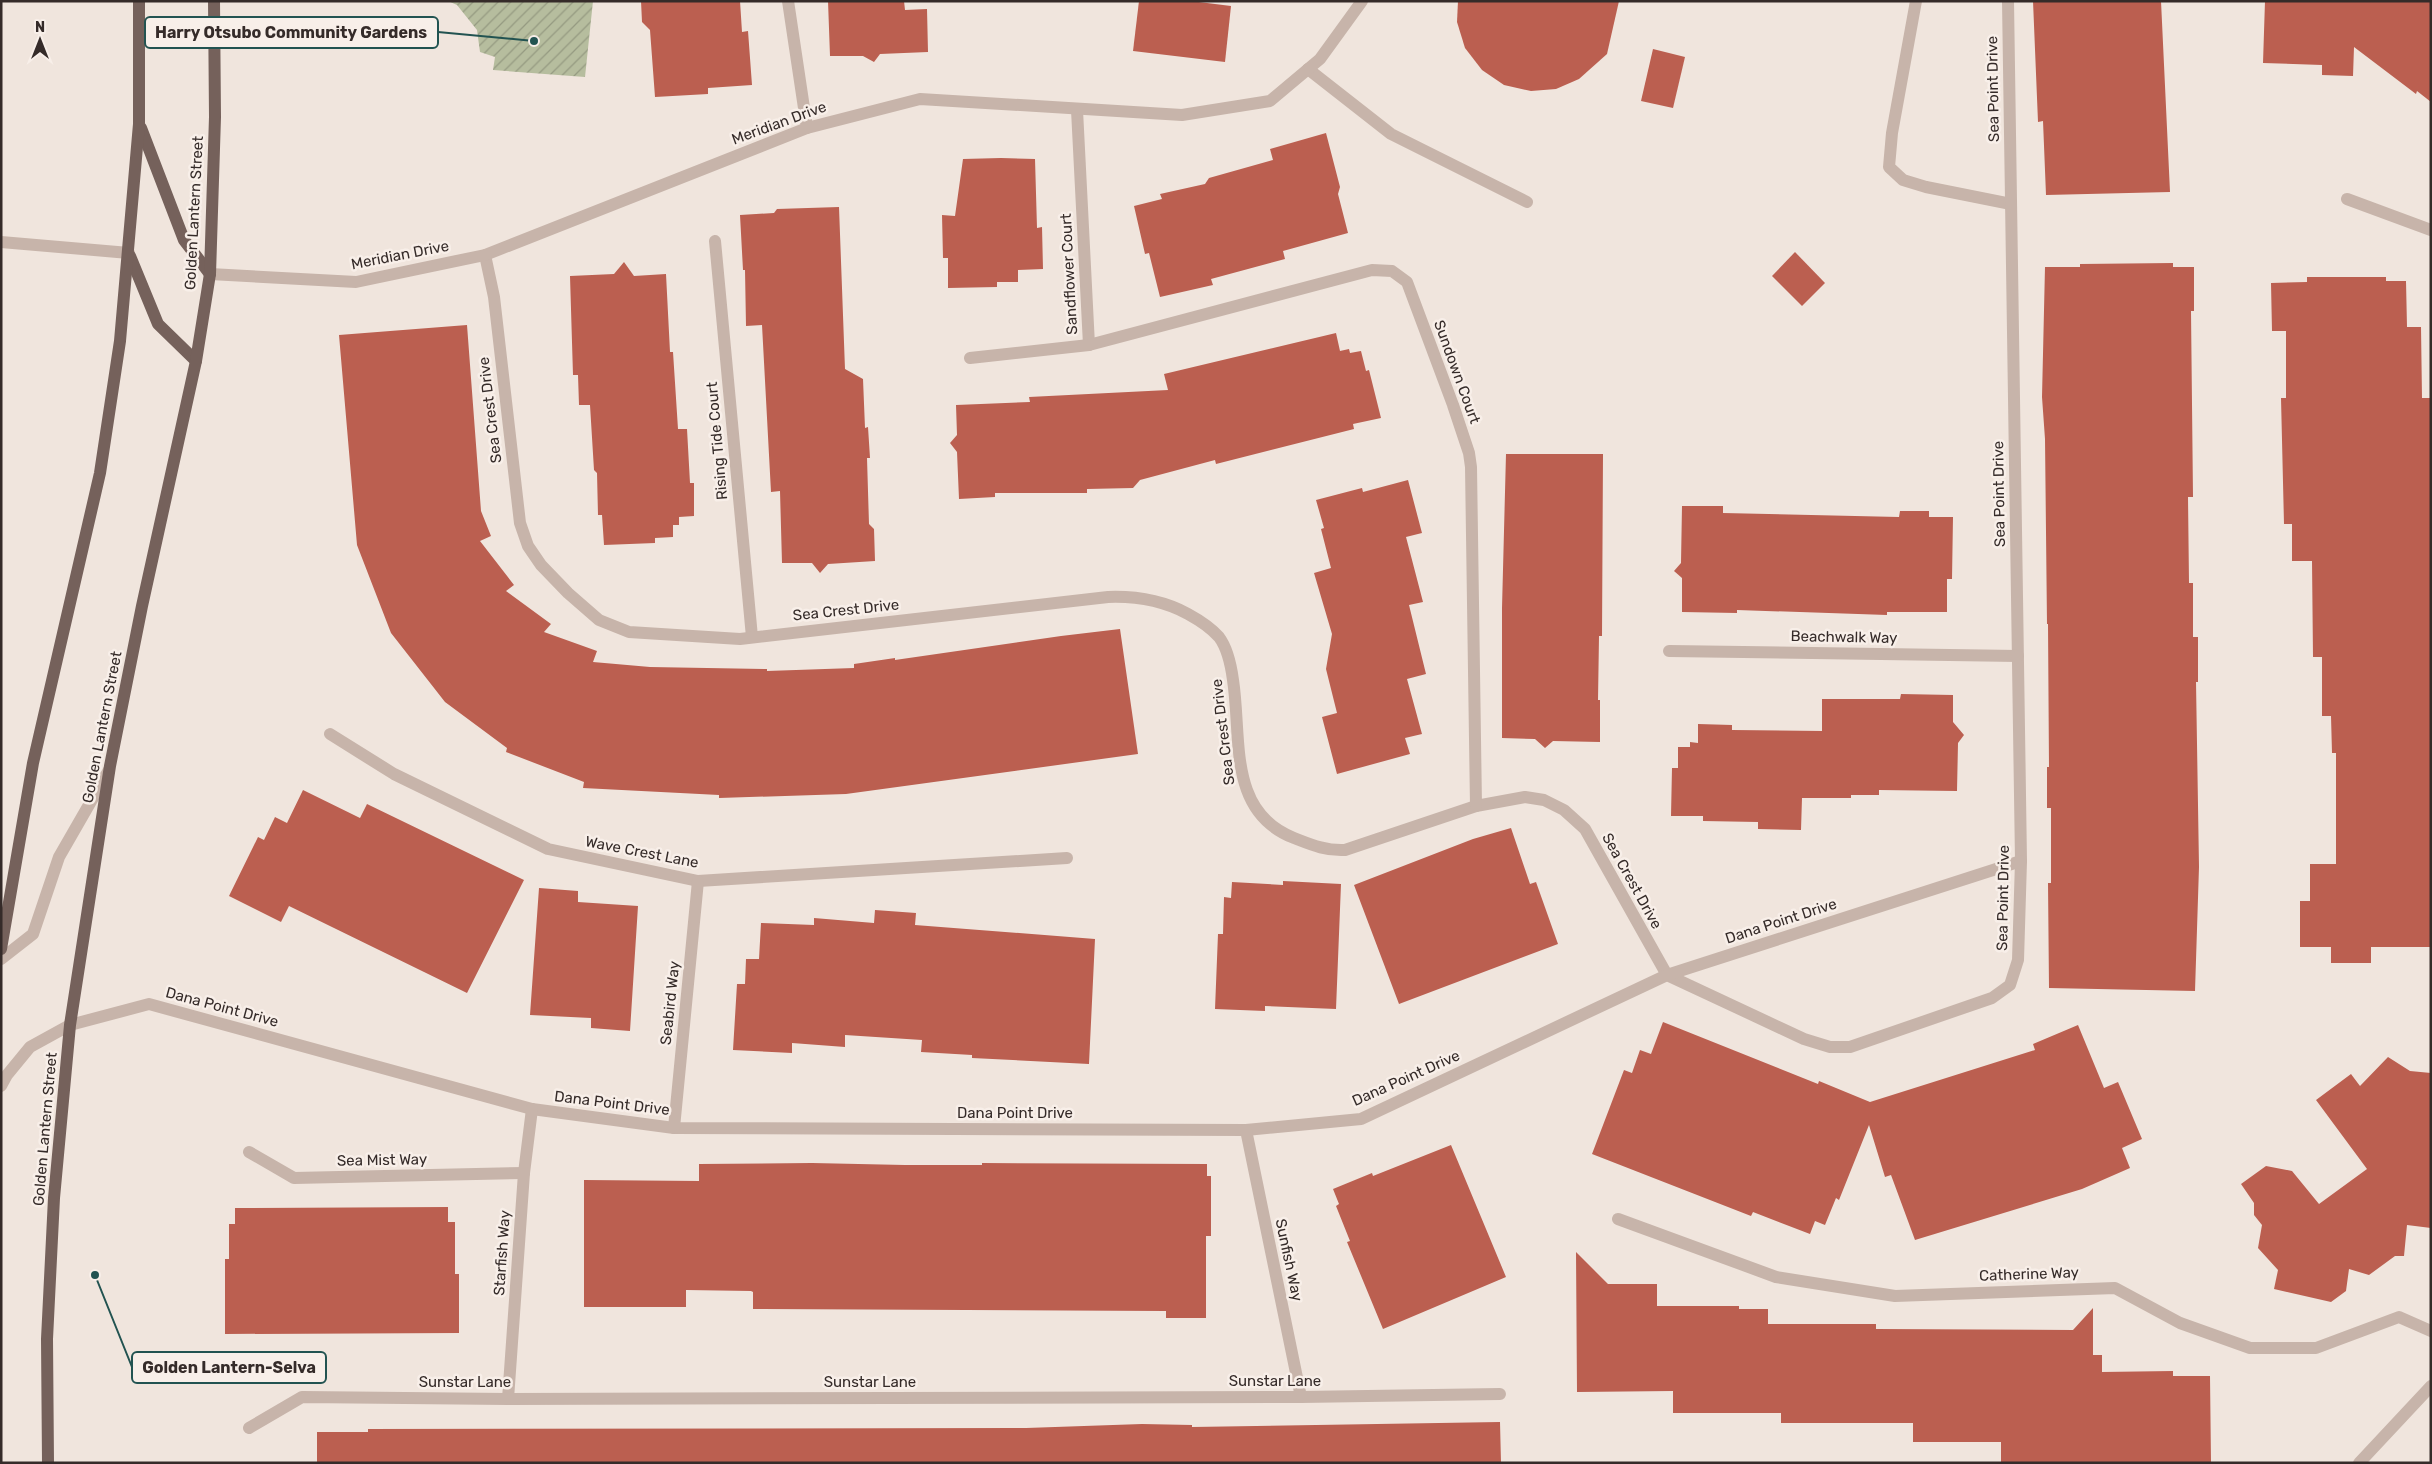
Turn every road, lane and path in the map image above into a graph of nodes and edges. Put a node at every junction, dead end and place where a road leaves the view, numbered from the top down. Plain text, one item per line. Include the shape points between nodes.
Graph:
1 (139, 1) edge
2 (214, 1) edge
3 (788, 1) edge
4 (1362, 1) edge
5 (1916, 1) edge
6 (2008, 1) edge
7 (1308, 68) junction
8 (1077, 110) junction
9 (140, 124) junction
10 (807, 128) junction
11 (2347, 199) dead end
12 (1527, 202) dead end
13 (2011, 204) junction
14 (2431, 230) edge
15 (715, 241) dead end
16 (1, 242) edge
17 (129, 253) junction
18 (485, 255) junction
19 (210, 274) junction
20 (1089, 345) junction
21 (970, 358) dead end
22 (196, 361) junction
23 (752, 637) junction
24 (1668, 651) dead end
25 (2018, 656) junction
26 (330, 734) dead end
27 (110, 766) junction
28 (1476, 806) junction
29 (1067, 858) dead end
30 (2021, 861) junction
31 (698, 881) junction
32 (1, 949) edge
33 (1, 959) edge
34 (1667, 975) junction
35 (70, 1025) junction
36 (1, 1086) edge
37 (532, 1109) junction
38 (674, 1128) junction
39 (1246, 1130) junction
40 (248, 1152) dead end
41 (524, 1173) junction
42 (1618, 1219) dead end
43 (2431, 1331) edge
44 (2431, 1386) edge
45 (1500, 1394) dead end
46 (1301, 1397) junction
47 (508, 1399) junction
48 (248, 1428) dead end
49 (48, 1463) edge
50 (2359, 1463) edge

1 - 9 main road
2 - 19 main road, Golden Lantern Street via 215,117
3 - 10 street
4 - 7 street, Meridian Drive via 1320,59
5 - 13 street via 1889,167 1903,180 1926,187
6 - 13 street, Sea Point Drive
7 - 8 street, Meridian Drive via 1270,101 1182,115
7 - 12 street via 1391,134
8 - 10 street, Meridian Drive via 920,99
8 - 20 street, Sandflower Court
9 - 17 main road
9 - 19 main road via 184,240
10 - 18 street, Meridian Drive
11 - 14 street
13 - 25 street, Sea Point Drive
15 - 23 street, Rising Tide Court
16 - 17 street
17 - 22 main road via 158,324
17 - 32 main road via 120,341 100,473 33,763
18 - 19 street, Meridian Drive via 356,282
18 - 23 street, Sea Crest Drive via 494,297 520,523 528,546 568,593 599,620 614,627 629,632
19 - 22 main road, Golden Lantern Street
20 - 21 street, Sandflower Court
20 - 28 street, Sundown Court via 1358,272 1392,271 1407,282 1456,412 1472,466
22 - 27 main road, Golden Lantern Street
23 - 28 street, Sea Crest Drive via 1108,597 1129,596 1148,600 1175,607 1194,618 1214,632 1222,643 1232,670 1245,788 1259,814 1274,828 1325,850 1345,850
24 - 25 street, Beachwalk Way
25 - 30 street, Sea Point Drive
26 - 31 street, Wave Crest Lane via 394,774 548,849
27 - 33 street via 60,857 33,934
27 - 35 main road, Golden Lantern Street
28 - 34 street, Sea Crest Drive via 1525,797 1544,800 1564,810 1585,829
29 - 31 street, Wave Crest Lane
30 - 34 street, Dana Point Drive
30 - 34 street, Sea Point Drive via 2018,960 2010,985 1985,1001 1850,1047 1839,1048 1804,1039
31 - 38 street, Seabird Way
34 - 39 street, Dana Point Drive via 1361,1119
35 - 36 street, Dana Point Drive via 30,1046
35 - 37 street, Dana Point Drive via 149,1004
35 - 49 main road, Golden Lantern Street via 54,1198 47,1339
37 - 38 street, Dana Point Drive
37 - 41 street, Starfish Way
38 - 39 street, Dana Point Drive
39 - 46 street, Sunfish Way
40 - 41 street, Sea Mist Way via 294,1178
41 - 47 street, Starfish Way
42 - 43 street, Catherine Way via 1776,1277 1895,1296 2115,1288 2180,1323 2250,1348 2316,1348 2399,1317
44 - 50 street
45 - 46 street, Sunstar Lane
46 - 47 street, Sunstar Lane
47 - 48 street, Sunstar Lane via 302,1397

